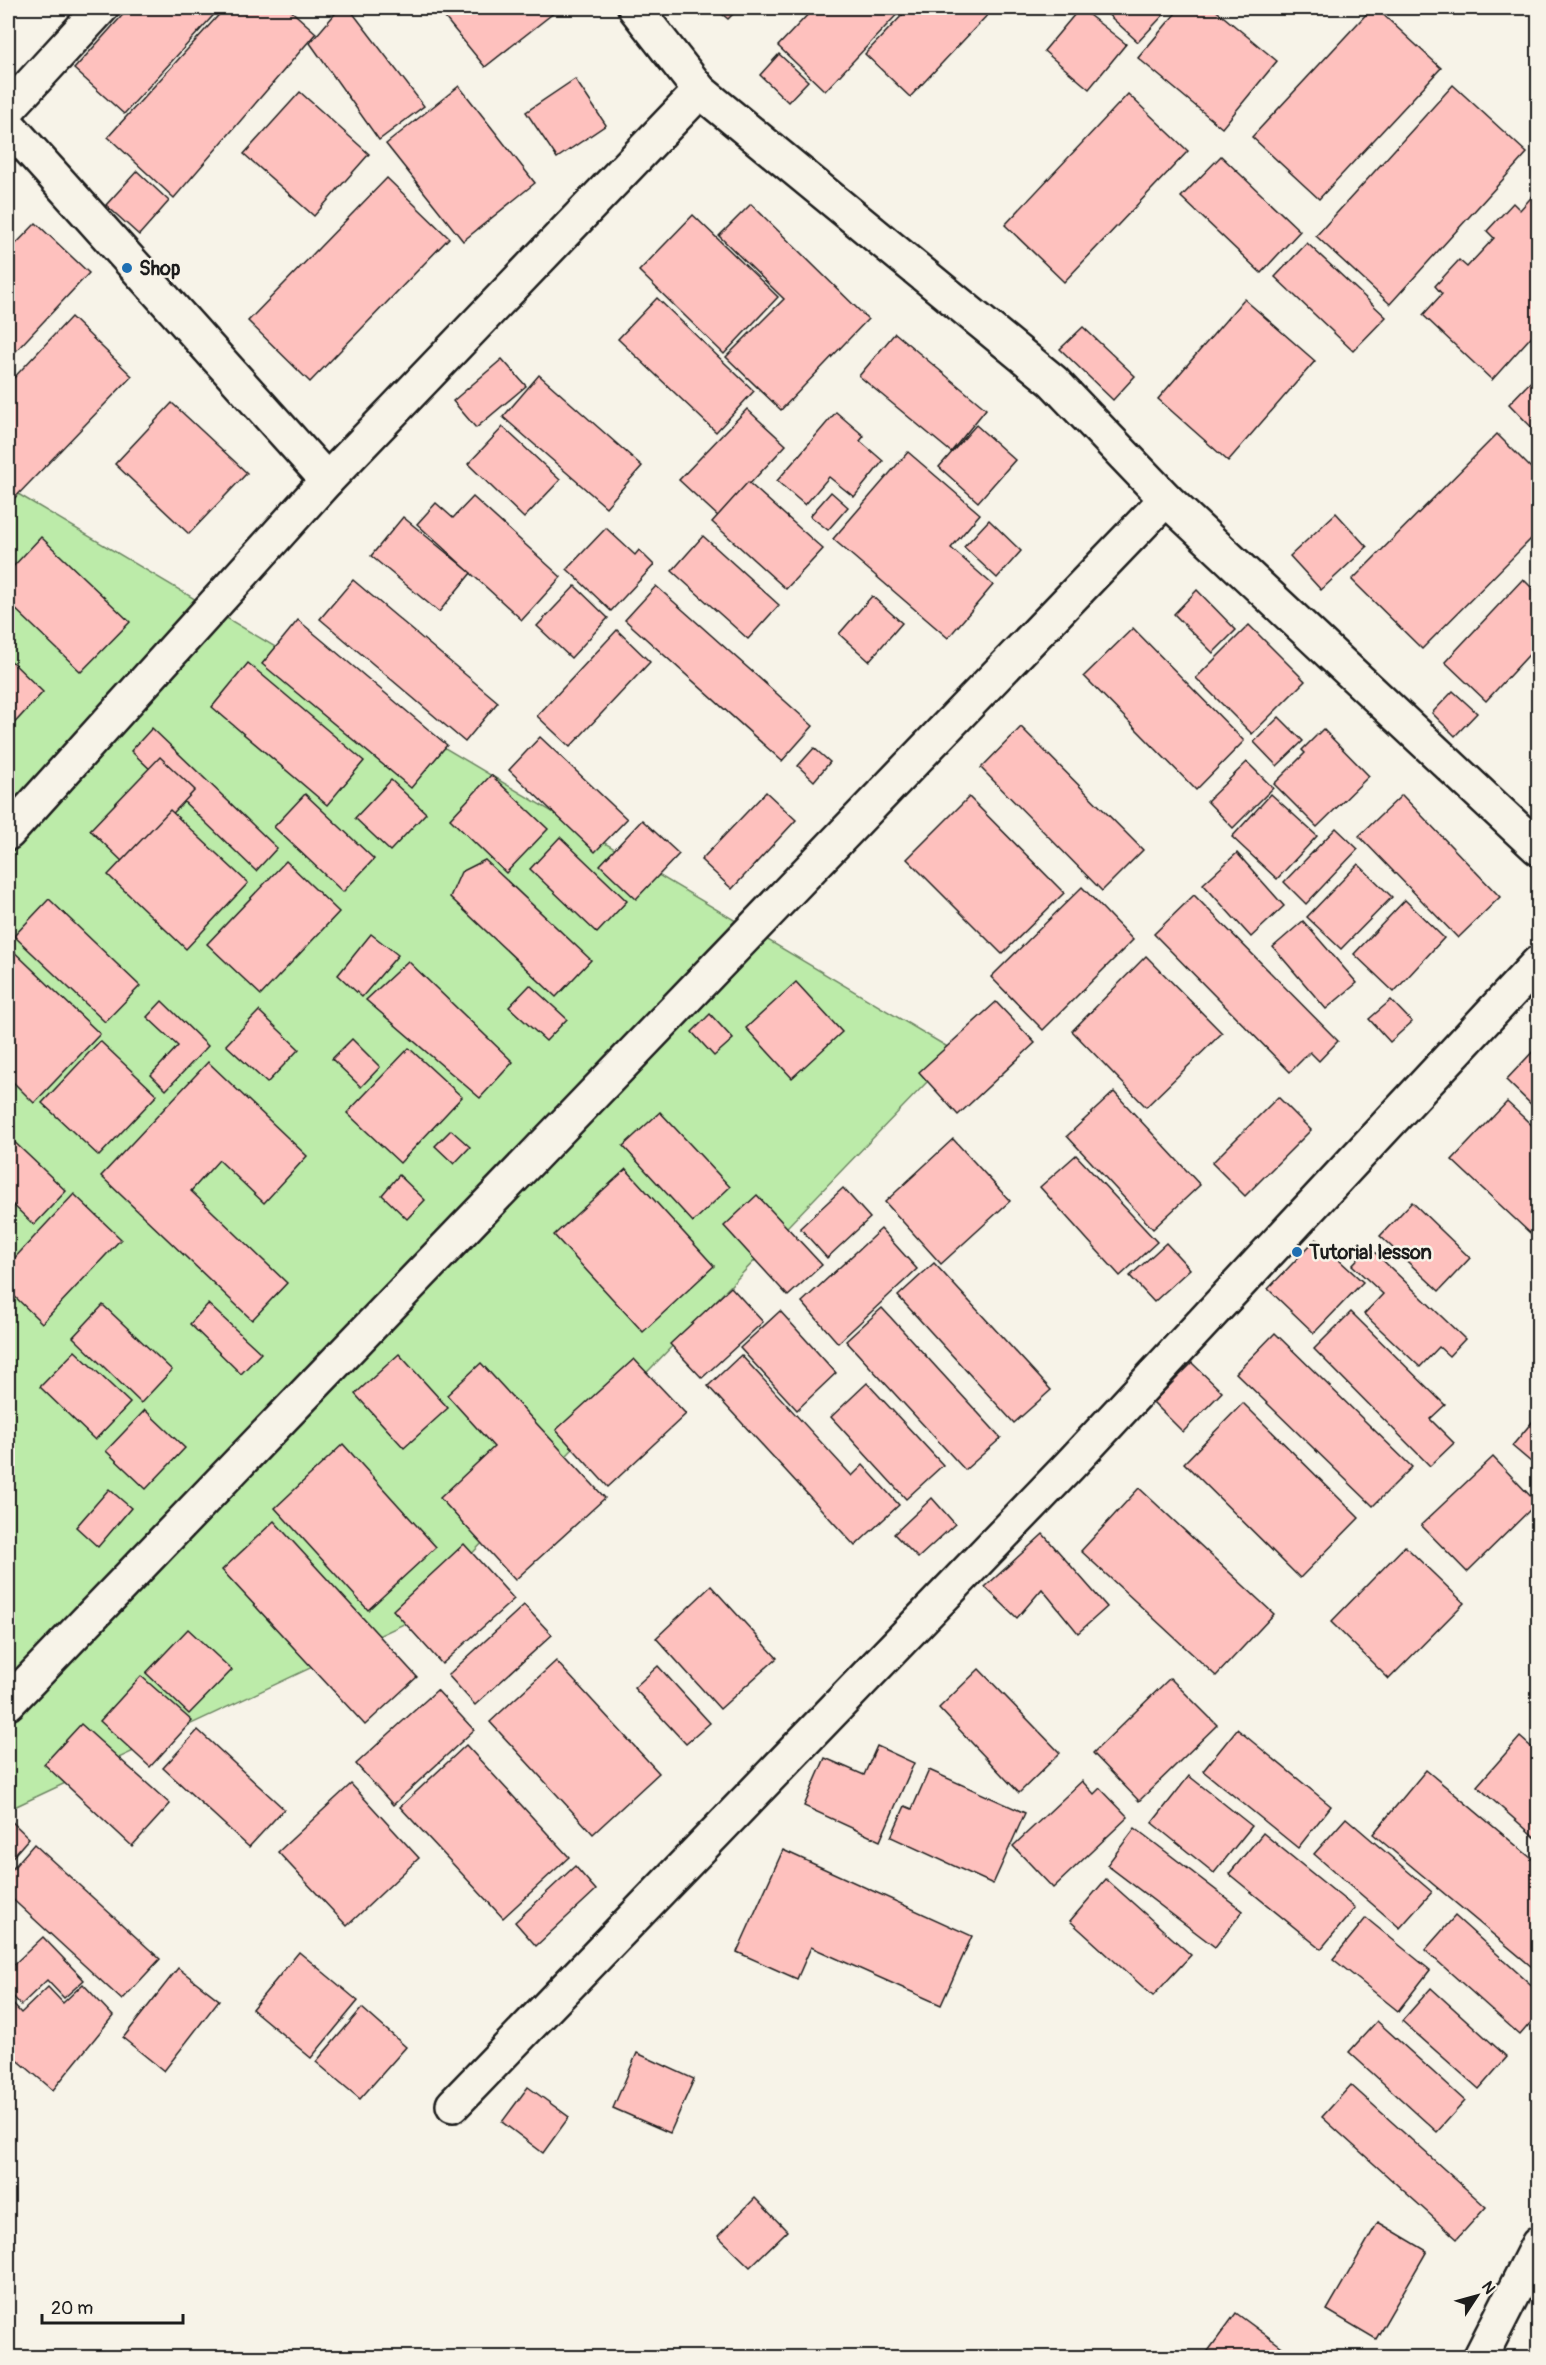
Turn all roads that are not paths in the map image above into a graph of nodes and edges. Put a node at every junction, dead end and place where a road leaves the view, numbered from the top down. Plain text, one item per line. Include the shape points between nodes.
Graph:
1 (101, 8) edge
2 (635, 8) edge
3 (700, 91) junction
4 (8, 109) edge
5 (8, 125) edge
6 (327, 480) junction
7 (1166, 499) junction
8 (8, 833) edge
9 (1539, 848) edge
10 (1539, 963) edge
11 (8, 1703) edge
12 (453, 2105) dead end
13 (1539, 2244) edge
14 (1480, 2358) edge

1 - 4 street
2 - 3 street
3 - 6 street
3 - 7 street via 1053,381
5 - 6 street
6 - 8 street
7 - 9 street
7 - 11 street
10 - 12 street via 1070,1465
13 - 14 street

